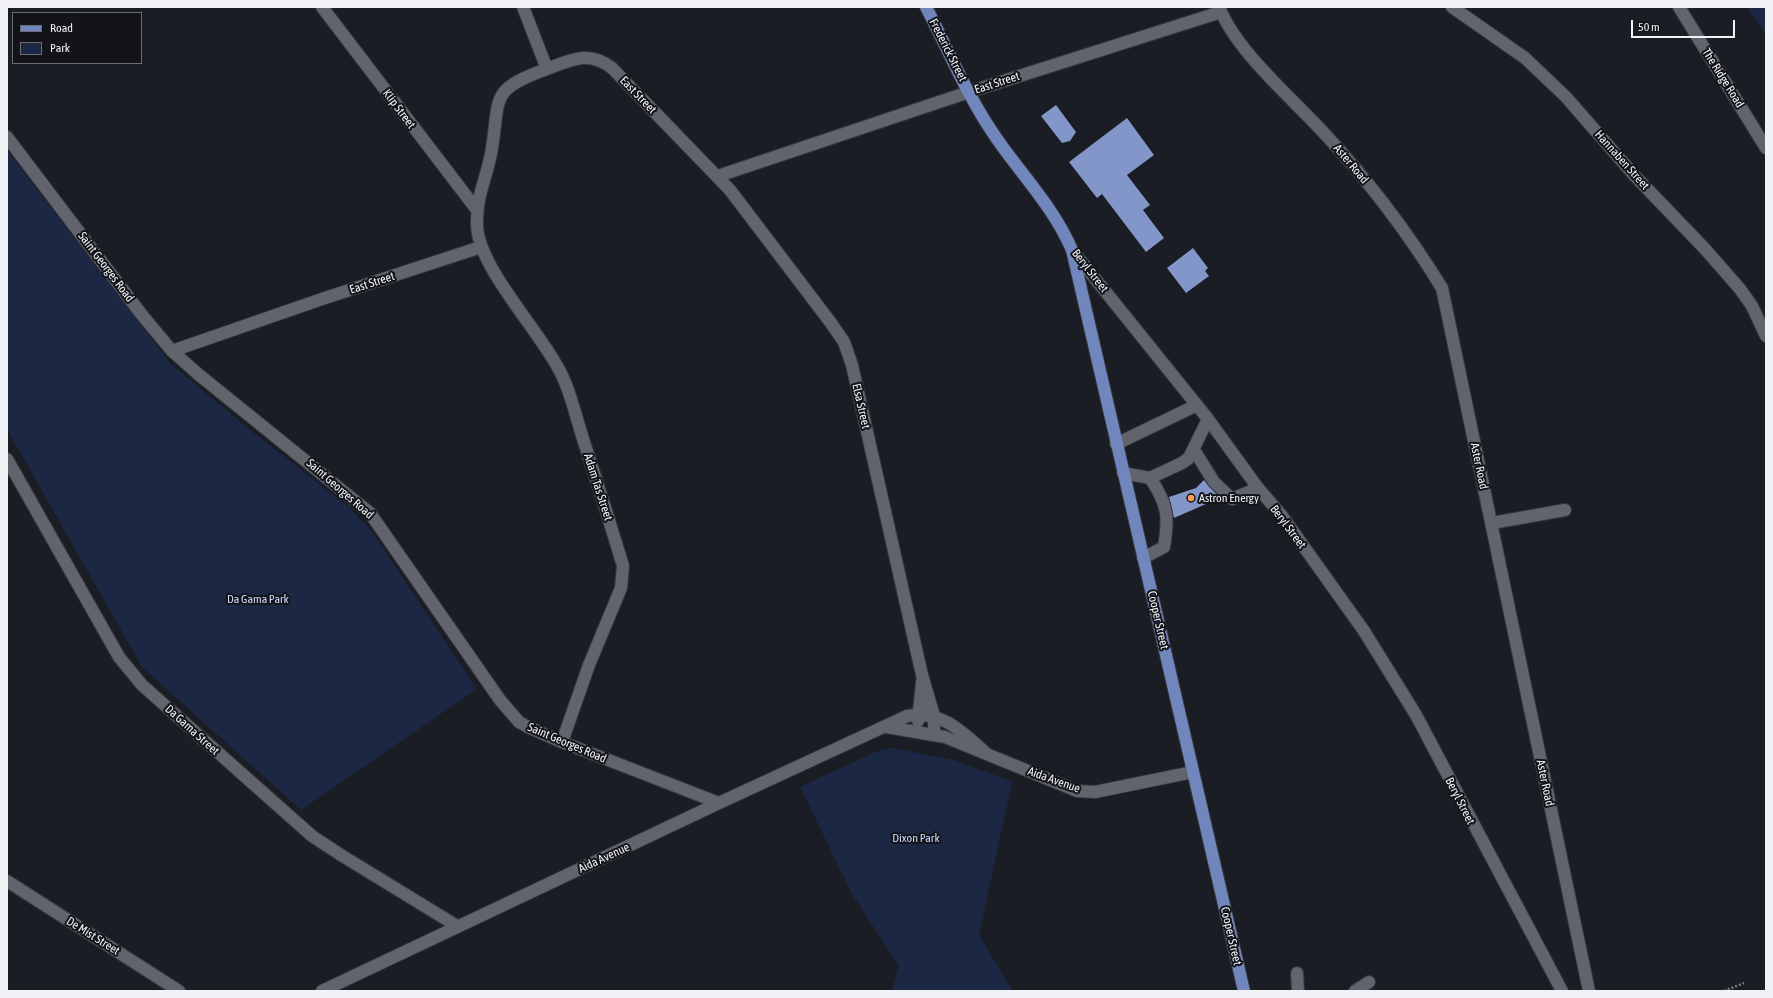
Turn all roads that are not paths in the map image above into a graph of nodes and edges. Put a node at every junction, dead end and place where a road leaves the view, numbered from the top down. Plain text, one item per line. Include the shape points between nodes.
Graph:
1 (322, 7) edge
2 (523, 7) edge
3 (926, 7) edge
4 (1452, 7) edge
5 (1679, 7) edge
6 (1220, 10) edge
7 (547, 69) junction
8 (969, 92) junction
9 (7, 137) edge
10 (1766, 148) edge
11 (718, 176) junction
12 (477, 210) junction
13 (481, 248) junction
14 (1072, 250) junction
15 (1766, 336) edge
16 (172, 351) junction
17 (1197, 405) junction
18 (1208, 419) junction
19 (1116, 444) junction
20 (1194, 450) junction
21 (7, 459) edge
22 (1123, 473) junction
23 (1150, 478) junction
24 (1258, 488) junction
25 (1565, 510) dead end
26 (1492, 523) junction
27 (1143, 558) junction
28 (922, 675) junction
29 (918, 715) junction
30 (934, 716) junction
31 (887, 726) junction
32 (919, 732) junction
33 (934, 734) junction
34 (562, 742) junction
35 (987, 754) junction
36 (1193, 772) junction
37 (720, 803) junction
38 (7, 882) edge
39 (457, 926) junction
40 (1297, 973) dead end
41 (1369, 982) dead end
42 (1242, 990) edge
43 (179, 991) edge
44 (322, 991) edge
45 (1298, 991) edge
46 (1355, 991) edge
47 (1562, 991) edge
48 (1589, 991) edge

1 - 12 street, Klip Street
2 - 7 street
3 - 8 main road, Frederick Street
4 - 15 street, Hannaben Street via 1535,66 1566,97 1740,289 1752,306
5 - 10 street, The Ridge Road
6 - 8 street, East Street
6 - 26 street, Aster Road via 1236,36 1261,66 1325,134 1376,194 1442,288
7 - 11 street, East Street via 582,58 605,62
7 - 12 street, East Street via 518,80 502,92 498,103 491,158
8 - 11 street, East Street
8 - 14 main road, Beryl Street via 996,138 1056,219
9 - 16 street, Saint Georges Road
11 - 28 street, Elsa Street via 831,323 847,349 917,644
12 - 13 street, East Street
13 - 16 street, East Street
13 - 34 street, Adam Tas Street via 545,347 565,383 623,566 621,588
14 - 17 street, Beryl Street
14 - 19 main road, Cooper Street
16 - 34 street, Saint Georges Road via 370,513 509,712 519,722
17 - 18 street, Beryl Street
17 - 19 street
18 - 20 street
18 - 24 street, Beryl Street
19 - 22 main road, Cooper Street
20 - 23 street via 1182,463
20 - 24 street via 1214,482 1232,499
21 - 39 street, Da Gama Street via 119,657 142,685 312,836
22 - 23 street
22 - 27 main road, Cooper Street
23 - 27 street via 1159,491 1168,524 1164,547
24 - 47 street, Beryl Street via 1282,516 1389,669 1416,714
25 - 26 street
26 - 48 street, Aster Road
27 - 36 main road, Cooper Street
28 - 29 street, Elsa Street
28 - 30 street, Elsa Street
29 - 30 street, Aida Avenue
29 - 31 street, Aida Avenue via 908,716
29 - 32 street, Elsa Street
30 - 33 street, Elsa Street
30 - 35 street, Aida Avenue via 958,729
31 - 32 street, Aida Avenue
31 - 37 street, Aida Avenue
32 - 33 street, Aida Avenue
33 - 35 street, Aida Avenue
34 - 37 street, Saint Georges Road
35 - 36 street, Aida Avenue via 1077,791 1095,792
36 - 42 main road, Cooper Street
37 - 39 street, Aida Avenue
38 - 43 street, De Mist Street
39 - 44 street, Aida Avenue
40 - 45 street
41 - 46 street

